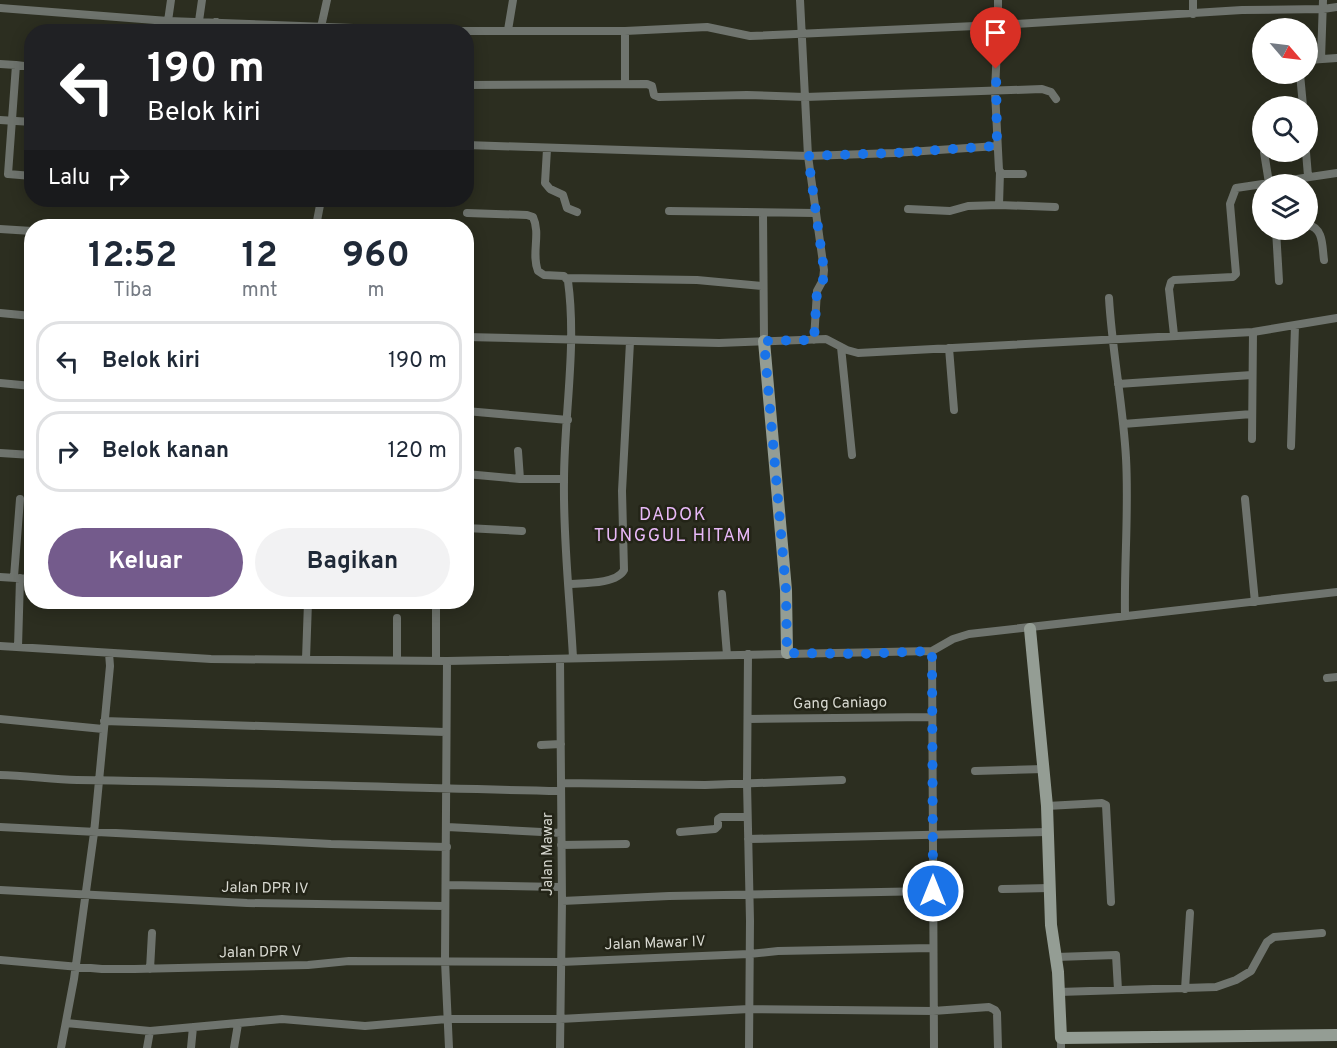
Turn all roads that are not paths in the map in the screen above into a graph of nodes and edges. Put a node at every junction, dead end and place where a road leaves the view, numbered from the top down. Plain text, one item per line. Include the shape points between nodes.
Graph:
1 (171, 0) edge
2 (202, 0) edge
3 (327, 0) edge
4 (513, 0) edge
5 (800, 0) edge
6 (998, 0) edge
7 (1192, 0) edge
8 (1323, 4) edge
9 (1337, 7) edge
10 (0, 8) edge
11 (1192, 14) junction
12 (168, 21) junction
13 (199, 21) junction
14 (207, 24) edge
15 (322, 24) edge
16 (998, 25) junction
17 (474, 30) edge
18 (508, 30) junction
19 (625, 31) junction
20 (801, 35) junction
21 (1337, 58) edge
22 (1318, 59) edge
23 (1321, 59) junction
24 (0, 64) edge
25 (16, 65) junction
26 (24, 66) edge
27 (625, 83) junction
28 (474, 85) edge
29 (995, 91) junction
30 (805, 97) junction
31 (1056, 99) dead end
32 (0, 120) edge
33 (13, 121) junction
34 (24, 122) edge
35 (474, 145) edge
36 (997, 146) junction
37 (547, 148) junction
38 (808, 156) junction
39 (1000, 172) junction
40 (1337, 173) edge
41 (4, 174) edge
42 (1023, 174) dead end
43 (24, 175) edge
44 (1318, 175) edge
45 (1252, 185) edge
46 (999, 205) junction
47 (1055, 207) dead end
48 (908, 209) dead end
49 (669, 211) dead end
50 (577, 212) dead end
51 (467, 213) dead end
52 (763, 213) junction
53 (815, 213) junction
54 (0, 229) edge
55 (24, 230) edge
56 (1318, 230) edge
57 (1277, 240) edge
58 (1324, 260) dead end
59 (566, 278) junction
60 (1279, 281) dead end
61 (762, 286) junction
62 (1109, 298) dead end
63 (0, 313) edge
64 (24, 315) edge
65 (1337, 318) edge
66 (1295, 326) junction
67 (1252, 332) junction
68 (1174, 334) junction
69 (474, 337) edge
70 (570, 339) junction
71 (814, 340) junction
72 (1112, 340) junction
73 (764, 341) junction
74 (630, 342) junction
75 (841, 347) junction
76 (949, 348) junction
77 (1252, 375) junction
78 (0, 383) edge
79 (1118, 384) junction
80 (24, 385) edge
81 (954, 410) dead end
82 (474, 412) edge
83 (1252, 414) junction
84 (568, 420) junction
85 (1123, 424) junction
86 (1252, 439) dead end
87 (1291, 446) dead end
88 (518, 452) dead end
89 (0, 453) edge
90 (24, 454) edge
91 (852, 455) dead end
92 (474, 475) edge
93 (520, 479) junction
94 (564, 479) junction
95 (20, 499) dead end
96 (1245, 499) dead end
97 (474, 528) edge
98 (522, 531) dead end
99 (0, 577) edge
100 (17, 578) junction
101 (24, 578) edge
102 (567, 584) junction
103 (1337, 592) edge
104 (722, 594) dead end
105 (1255, 602) junction
106 (308, 609) edge
107 (436, 609) edge
108 (1125, 615) junction
109 (397, 618) dead end
110 (1030, 629) junction
111 (0, 646) edge
112 (18, 647) junction
113 (932, 651) junction
114 (110, 652) junction
115 (787, 653) junction
116 (748, 654) junction
117 (727, 655) junction
118 (573, 658) junction
119 (306, 659) junction
120 (560, 659) junction
121 (397, 660) junction
122 (436, 661) junction
123 (447, 661) junction
124 (1337, 677) edge
125 (1327, 678) dead end
126 (932, 717) junction
127 (0, 719) edge
128 (748, 719) junction
129 (103, 725) junction
130 (445, 732) junction
131 (561, 744) junction
132 (541, 745) dead end
133 (1044, 769) junction
134 (975, 771) dead end
135 (0, 775) edge
136 (99, 780) junction
137 (842, 780) dead end
138 (747, 783) junction
139 (561, 787) junction
140 (447, 789) junction
141 (1047, 806) junction
142 (747, 817) junction
143 (0, 827) edge
144 (447, 827) junction
145 (680, 832) dead end
146 (1047, 832) junction
147 (94, 833) junction
148 (561, 833) junction
149 (932, 834) junction
150 (748, 839) junction
151 (626, 844) dead end
152 (561, 845) junction
153 (447, 847) junction
154 (446, 885) junction
155 (560, 887) junction
156 (1049, 888) junction
157 (0, 890) edge
158 (1002, 890) dead end
159 (933, 891) junction
160 (84, 895) junction
161 (749, 896) junction
162 (562, 901) junction
163 (1111, 902) dead end
164 (445, 906) junction
165 (1190, 914) dead end
166 (152, 933) dead end
167 (1322, 933) dead end
168 (932, 948) junction
169 (749, 954) junction
170 (1056, 957) junction
171 (0, 960) edge
172 (445, 961) junction
173 (561, 962) junction
174 (76, 967) junction
175 (150, 969) junction
176 (1185, 989) junction
177 (1118, 990) junction
178 (1059, 992) junction
179 (749, 1010) junction
180 (933, 1011) junction
181 (447, 1019) junction
182 (560, 1019) junction
183 (66, 1023) junction
184 (238, 1024) junction
185 (194, 1027) junction
186 (150, 1031) junction
187 (1337, 1035) edge
188 (1061, 1043) edge
189 (61, 1048) edge
190 (147, 1048) edge
191 (191, 1048) edge
192 (234, 1048) edge
193 (449, 1048) edge
194 (560, 1048) edge
195 (749, 1048) edge
196 (934, 1048) edge
197 (998, 1048) edge

1 - 12 street
2 - 13 street
3 - 15 street
4 - 18 street
5 - 20 street
6 - 16 street
7 - 11 street
8 - 9 street
8 - 11 street
8 - 23 street
10 - 12 street
11 - 16 street
12 - 13 street
13 - 14 street
16 - 20 street
16 - 29 street
17 - 18 street
18 - 19 street
19 - 20 street via 707,27 750,36
19 - 27 street
20 - 30 street
21 - 23 street
22 - 23 street
24 - 25 street
25 - 26 street
25 - 33 street
27 - 28 street
27 - 30 street via 649,84 659,97
29 - 30 street
29 - 31 street via 1045,89
29 - 36 street
30 - 38 street
32 - 33 street
33 - 34 street
33 - 41 street
35 - 37 street
36 - 38 street
36 - 39 street
37 - 38 street
37 - 50 street via 545,183 563,195 567,208
38 - 53 street
39 - 42 street
39 - 46 street
40 - 44 street
41 - 43 street
45 - 68 street via 1238,186 1231,196 1235,276 1170,283
46 - 47 street
46 - 48 street via 950,211
49 - 52 street
51 - 59 street via 531,216 536,226 538,271
52 - 53 street
52 - 61 street
53 - 71 street via 824,270 817,291
54 - 55 street
56 - 58 street
57 - 60 street
59 - 61 street via 697,280
59 - 70 street
61 - 73 street
62 - 72 street
63 - 64 street
65 - 66 street
66 - 67 street
66 - 87 street
67 - 68 street
67 - 77 street
68 - 72 street
69 - 70 street
70 - 74 street
70 - 84 street
71 - 73 street
71 - 75 street via 831,340
72 - 76 street
72 - 79 street
73 - 74 street
73 - 115 street via 786,590
74 - 102 street via 622,491 624,570 612,580
75 - 76 street via 858,353
75 - 91 street
76 - 81 street
77 - 79 street
77 - 83 street
78 - 80 street
79 - 85 street
82 - 84 street
83 - 85 street
83 - 86 street
84 - 94 street
85 - 108 street
88 - 93 street
89 - 90 street
92 - 93 street
93 - 94 street
94 - 102 street
95 - 100 street
96 - 105 street
97 - 98 street
99 - 100 street
100 - 101 street
100 - 112 street
102 - 118 street
103 - 105 street
104 - 117 street
105 - 108 street
106 - 119 street
107 - 122 street
108 - 110 street
109 - 121 street
110 - 113 street via 969,634
110 - 133 street
111 - 112 street
112 - 114 street
113 - 115 street
113 - 126 street
114 - 119 street
114 - 129 street
115 - 116 street
116 - 117 street
116 - 128 street
117 - 118 street
118 - 120 street
119 - 121 street
120 - 123 street
120 - 131 street, Jalan Mawar
121 - 122 street
122 - 123 street
123 - 130 street
124 - 125 street
126 - 128 street, Gang Caniago
126 - 149 street
127 - 129 street
128 - 138 street
129 - 130 street
129 - 136 street
130 - 140 street
131 - 132 street
131 - 139 street, Jalan Mawar
133 - 134 street
133 - 141 street
135 - 136 street
136 - 140 street
136 - 147 street
137 - 138 street
138 - 139 street
138 - 142 street
139 - 140 street
139 - 148 street, Jalan Mawar
140 - 144 street
141 - 146 street
141 - 163 street via 1106,805
142 - 145 street via 719,818 716,829
142 - 150 street
143 - 147 street
144 - 148 street
144 - 153 street
146 - 149 street
146 - 156 street
147 - 153 street
147 - 160 street
148 - 152 street, Jalan Mawar
149 - 150 street
149 - 159 street
150 - 161 street
151 - 152 street
152 - 155 street, Jalan Mawar
153 - 154 street
154 - 155 street
154 - 164 street
155 - 162 street, Jalan Mawar
156 - 158 street
156 - 170 street
157 - 160 street, Jalan DPR IV
159 - 161 street
159 - 168 street
160 - 164 street, Jalan DPR IV via 247,903
160 - 174 street
161 - 162 street
161 - 169 street
162 - 173 street, Jalan Mawar
164 - 172 street
165 - 176 street
166 - 175 street
167 - 176 street via 1274,937 1267,942 1255,967 1243,976 1216,987
168 - 169 street, Jalan Mawar IV
168 - 180 street
169 - 173 street, Jalan Mawar IV
169 - 179 street
170 - 177 street via 1116,956
170 - 178 street
171 - 174 street, Jalan DPR V
172 - 173 street, Jalan Mawar IV
172 - 175 street, Jalan DPR V
172 - 181 street
173 - 182 street, Jalan Mawar
174 - 175 street, Jalan DPR V
174 - 183 street
176 - 177 street
177 - 178 street
178 - 188 street
179 - 180 street
179 - 182 street
179 - 195 street
180 - 196 street
180 - 197 street via 993,1008 997,1013
181 - 182 street
181 - 184 street via 365,1026 282,1019
181 - 193 street
182 - 194 street, Jalan Mawar
183 - 186 street
183 - 189 street
184 - 185 street
184 - 192 street
185 - 186 street
185 - 191 street
186 - 190 street
187 - 188 street

